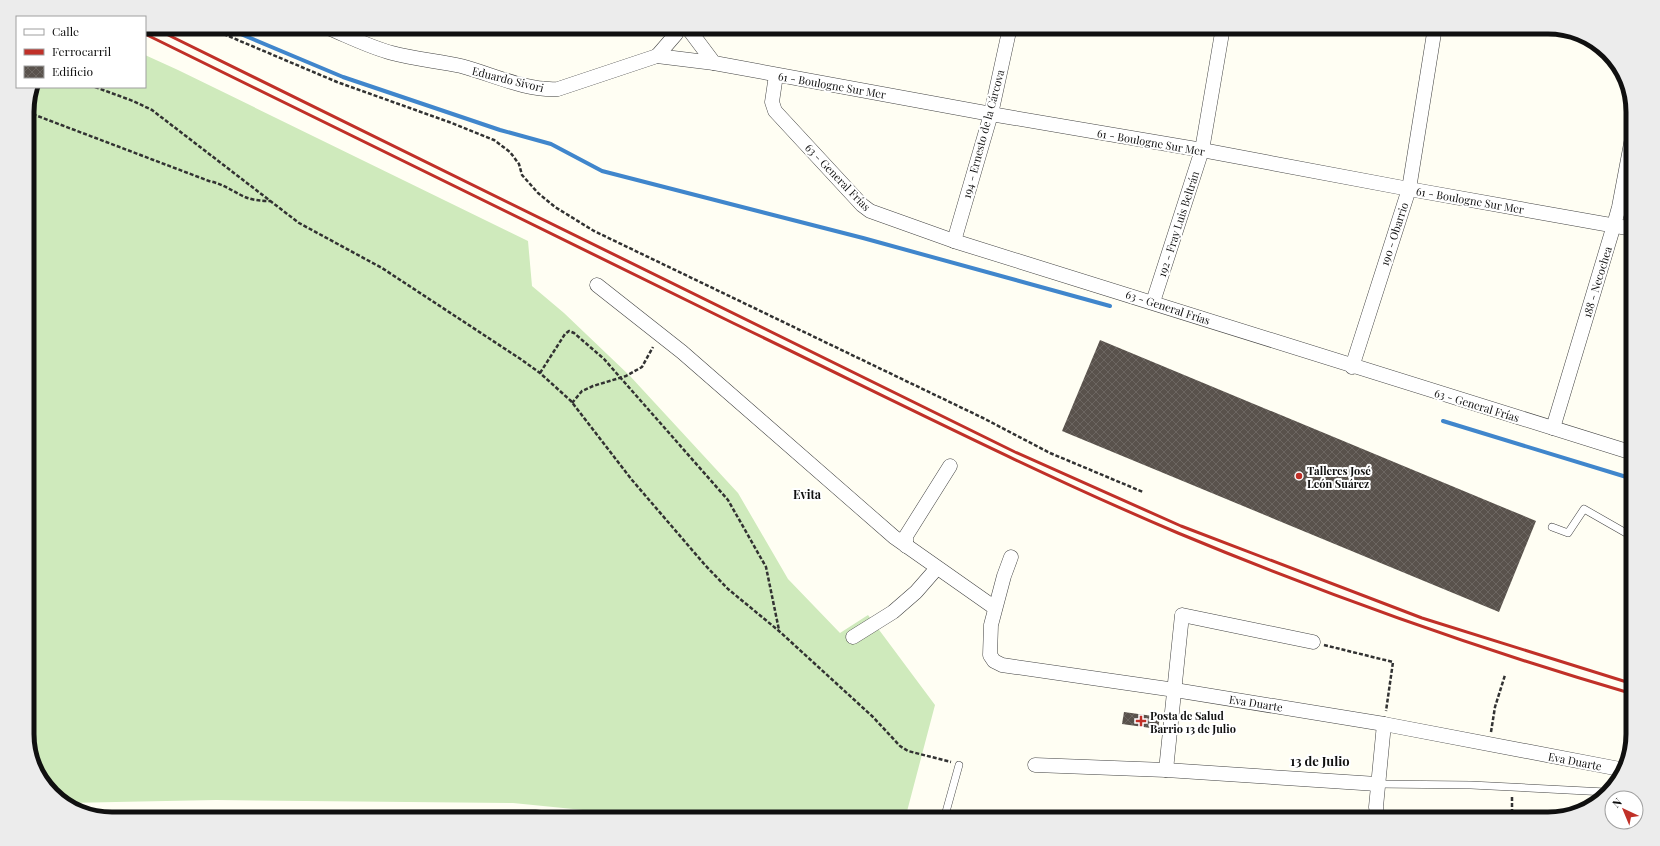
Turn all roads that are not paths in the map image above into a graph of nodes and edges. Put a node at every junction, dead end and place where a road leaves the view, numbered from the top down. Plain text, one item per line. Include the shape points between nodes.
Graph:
1 (343, 34) edge
2 (676, 34) edge
3 (692, 34) edge
4 (1008, 34) edge
5 (1222, 34) edge
6 (1433, 34) edge
7 (657, 56) junction
8 (714, 63) junction
9 (776, 75) junction
10 (991, 114) junction
11 (1202, 150) junction
12 (1626, 172) edge
13 (1409, 189) junction
14 (1614, 225) junction
15 (1626, 228) edge
16 (954, 241) junction
17 (597, 286) dead end
18 (1153, 302) junction
19 (1352, 367) junction
20 (1553, 428) junction
21 (1626, 452) edge
22 (950, 466) dead end
23 (1552, 527) dead end
24 (1626, 533) edge
25 (906, 546) junction
26 (1011, 557) dead end
27 (937, 568) junction
28 (995, 608) junction
29 (853, 637) dead end
30 (1313, 642) road end
31 (1174, 690) junction
32 (1384, 724) junction
33 (959, 765) road end
34 (1035, 765) dead end
35 (1618, 769) edge
36 (1166, 770) junction
37 (1377, 784) junction
38 (1600, 792) edge
39 (946, 812) edge
40 (1377, 812) edge

1 - 7 street, Eduardo Sivori via 392,53 460,66 528,86 548,89 558,89
2 - 7 street
3 - 8 street
4 - 10 street, 194 - Ernesto de la Cárcova
5 - 11 street, 192 - Fray Luis Beltrán
6 - 13 street, 190 - Obarrio
7 - 8 street, Eduardo Sivori
8 - 9 street, 61 - Boulogne Sur Mer
9 - 10 street, 61 - Boulogne Sur Mer
9 - 16 street, 63 - General Frías via 772,102 775,110 862,205 870,211
10 - 11 street, 61 - Boulogne Sur Mer
10 - 16 street, 194 - Ernesto de la Cárcova
11 - 13 street, 61 - Boulogne Sur Mer
11 - 18 street, 192 - Fray Luis Beltrán
12 - 14 street, 188 - Necochea
13 - 14 street, 61 - Boulogne Sur Mer
13 - 19 street, 190 - Obarrio
14 - 15 street, 61 - Boulogne Sur Mer
14 - 20 street, 188 - Necochea
16 - 18 street, 63 - General Frías
17 - 25 street via 682,352
18 - 19 street, 63 - General Frías
19 - 20 street, 63 - General Frías
20 - 21 street, 63 - General Frías
22 - 25 street via 906,536
23 - 24 lane via 1568,532 1584,509
25 - 27 street
26 - 28 street, Eva Duarte
27 - 28 street
27 - 29 street via 916,592 893,612
28 - 31 street, Eva Duarte via 991,625 990,656 1002,665
30 - 31 street via 1182,615
31 - 32 street, Eva Duarte
31 - 36 street
32 - 35 street, Eva Duarte
32 - 37 street
33 - 39 lane
34 - 36 street
36 - 37 street
37 - 38 lane
37 - 40 street

